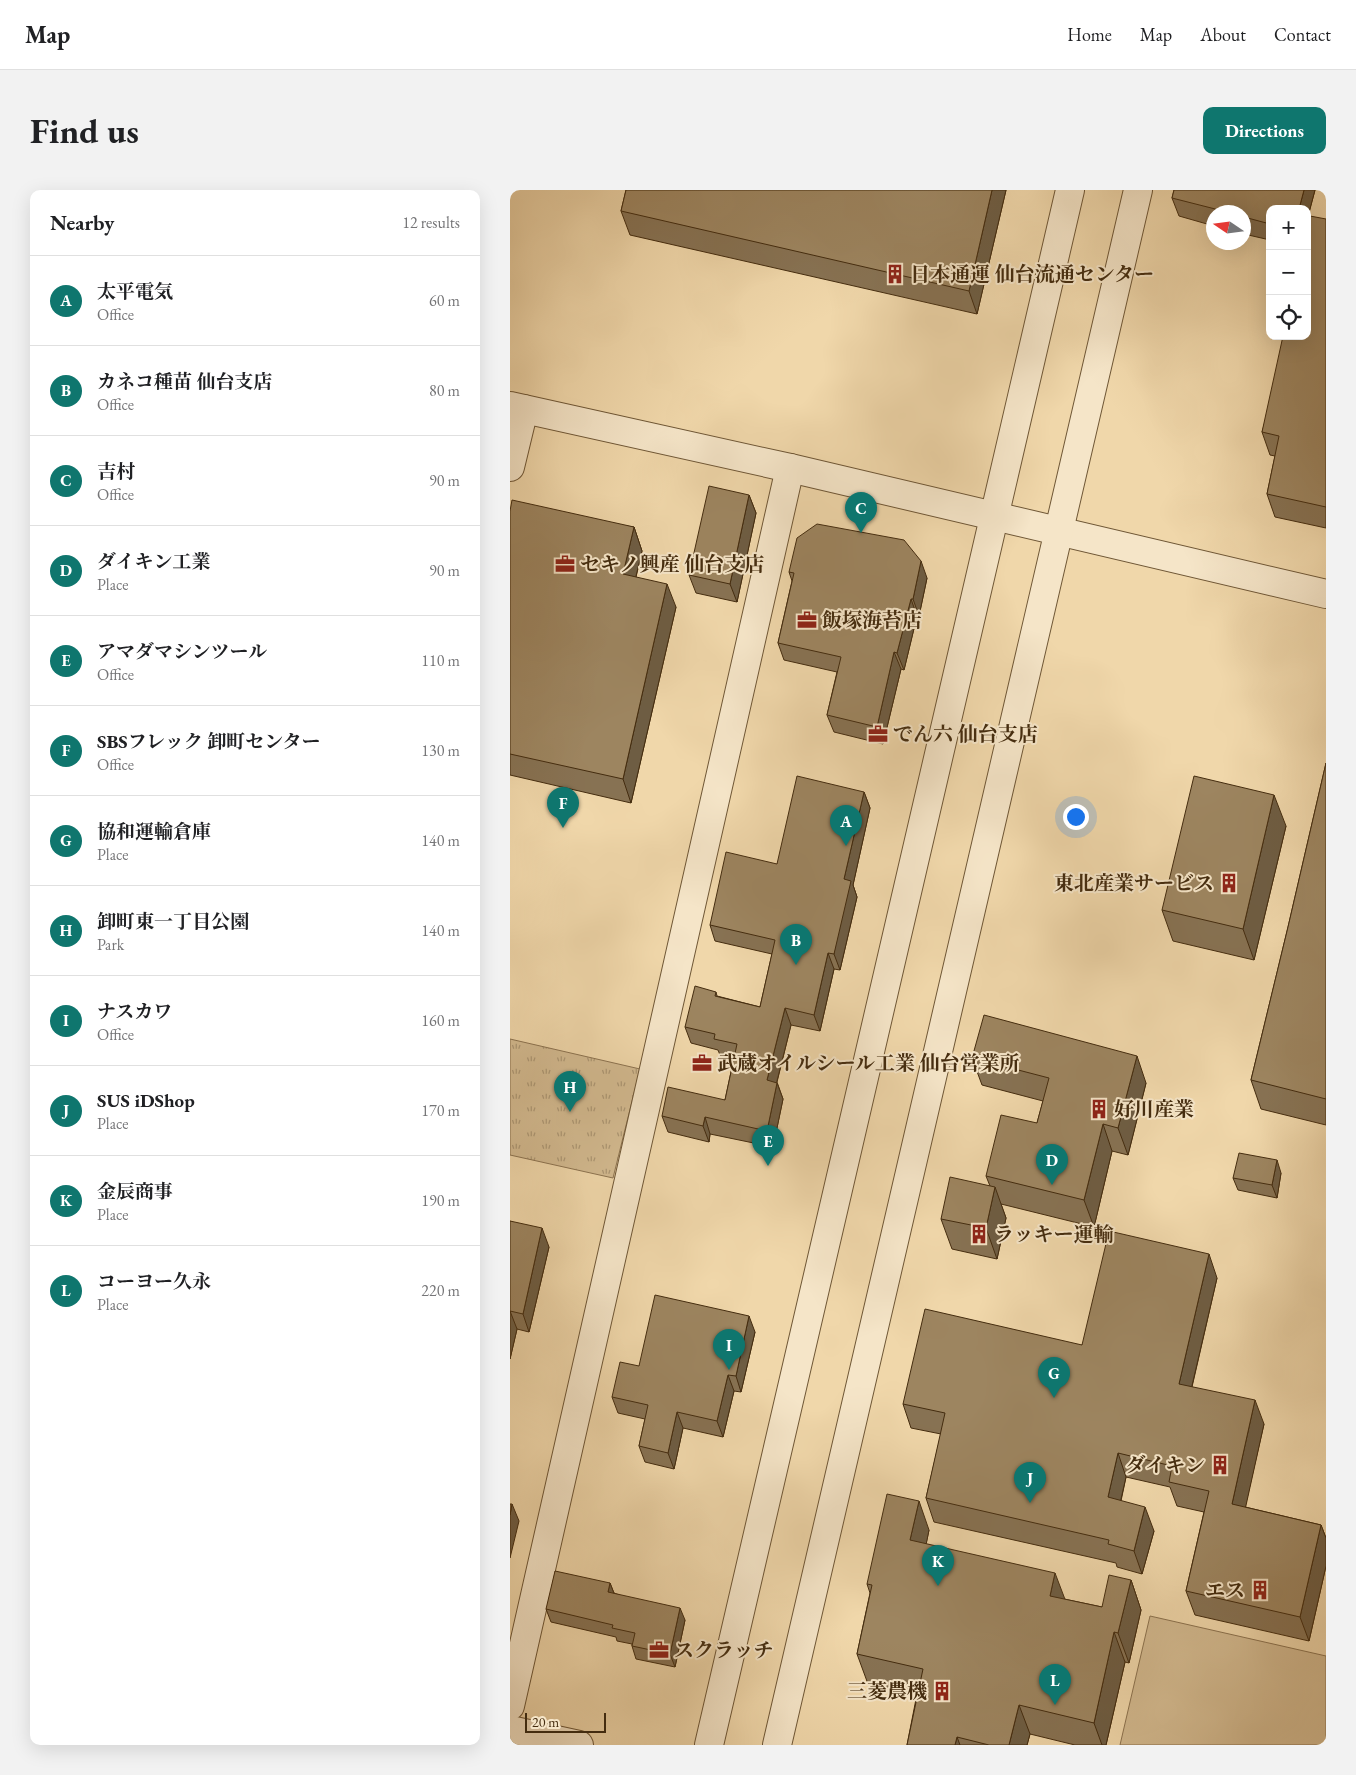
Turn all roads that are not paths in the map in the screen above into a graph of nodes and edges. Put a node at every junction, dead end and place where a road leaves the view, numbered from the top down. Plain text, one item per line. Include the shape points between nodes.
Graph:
1 (1070, 190) edge
2 (1138, 190) edge
3 (517, 407) edge
4 (510, 467) edge
5 (790, 468) junction
6 (995, 516) junction
7 (1059, 531) junction
8 (1326, 594) edge
9 (510, 1706) edge
10 (510, 1730) edge
11 (580, 1745) edge
12 (709, 1745) edge
13 (777, 1745) edge

1 - 6 street
2 - 7 street
3 - 4 street
3 - 5 street
5 - 6 street
5 - 9 street
6 - 7 street
6 - 12 street
7 - 8 street
7 - 13 street
10 - 11 street

